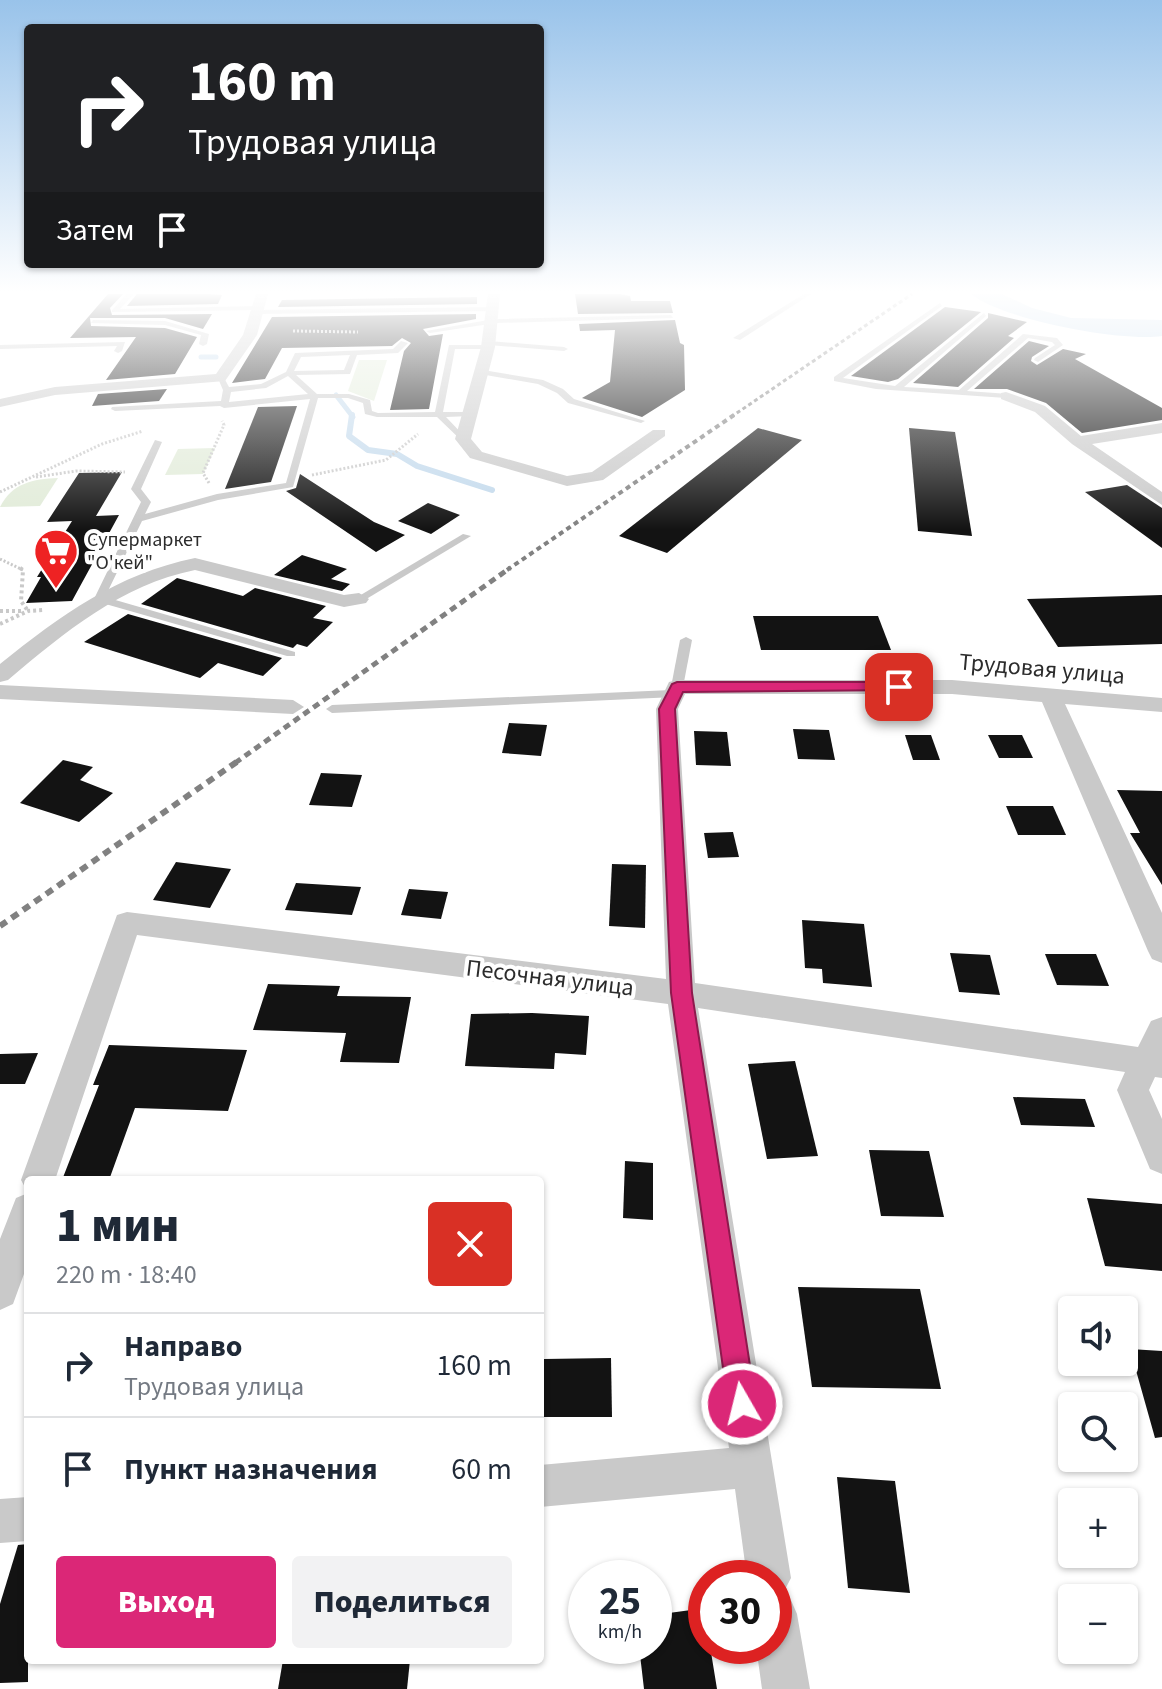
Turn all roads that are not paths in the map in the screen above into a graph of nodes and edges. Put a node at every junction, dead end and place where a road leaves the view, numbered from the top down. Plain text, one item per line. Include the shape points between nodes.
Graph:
1 (483, 372) edge
2 (230, 373) edge
3 (289, 373) junction
4 (299, 373) edge
5 (447, 373) edge
6 (488, 373) edge
7 (846, 373) edge
8 (915, 373) edge
9 (983, 373) edge
10 (224, 384) junction
11 (896, 389) junction
12 (962, 391) junction
13 (315, 396) junction
14 (1006, 396) joint
15 (0, 403) edge
16 (225, 404) junction
17 (115, 409) dead end
18 (439, 414) junction
19 (470, 414) junction
20 (641, 421) dead end
21 (1162, 428) edge
22 (659, 433) dead end
23 (463, 439) junction
24 (1078, 441) junction
25 (158, 442) dead end
26 (1162, 500) edge
27 (138, 519) junction
28 (466, 536) dead end
29 (99, 599) junction
30 (359, 599) joint
31 (686, 640) dead end
32 (291, 654) dead end
33 (0, 675) edge
34 (674, 690) junction
35 (0, 692) edge
36 (1049, 693) junction
37 (1162, 705) edge
38 (293, 707) dead end
39 (332, 709) dead end
40 (1162, 951) edge
41 (681, 993) junction
42 (1162, 1030) edge
43 (1155, 1062) edge
44 (1162, 1158) edge
45 (39, 1176) edge
46 (24, 1222) edge
47 (0, 1291) edge
48 (751, 1467) junction
49 (544, 1486) edge
50 (24, 1519) edge
51 (0, 1521) edge
52 (766, 1560) edge
53 (782, 1664) edge
54 (786, 1689) edge

1 - 19 street
2 - 10 street
3 - 4 lane
3 - 10 lane via 263,386
3 - 13 lane
5 - 18 lane
6 - 20 lane via 540,382 571,401
7 - 11 lane via 837,379
8 - 11 lane
9 - 12 lane
10 - 15 street via 55,391
10 - 16 lane
11 - 12 lane
12 - 14 lane
13 - 16 lane
13 - 18 lane via 349,396 367,402 368,412 377,415
13 - 27 lane via 290,485 217,497
14 - 24 street via 1040,409
16 - 17 lane
18 - 19 lane
18 - 23 lane
19 - 23 street
21 - 24 street
22 - 23 street via 597,476 567,481 476,455
24 - 26 street
25 - 27 lane via 136,489 146,502
27 - 29 lane
28 - 30 lane
29 - 30 street via 173,567 195,564 344,601
29 - 32 lane
29 - 33 street
31 - 34 lane
34 - 36 street, Трудовая улица via 952,687
34 - 39 lane
34 - 41 street via 667,709
35 - 38 street
36 - 37 street, Трудовая улица
36 - 40 street
41 - 43 street, Песочная улица
41 - 45 street, Песочная улица via 127,923
41 - 48 street
42 - 43 street
43 - 44 street via 1133,1090
46 - 47 street
48 - 49 street
48 - 52 street
50 - 51 street
53 - 54 street

